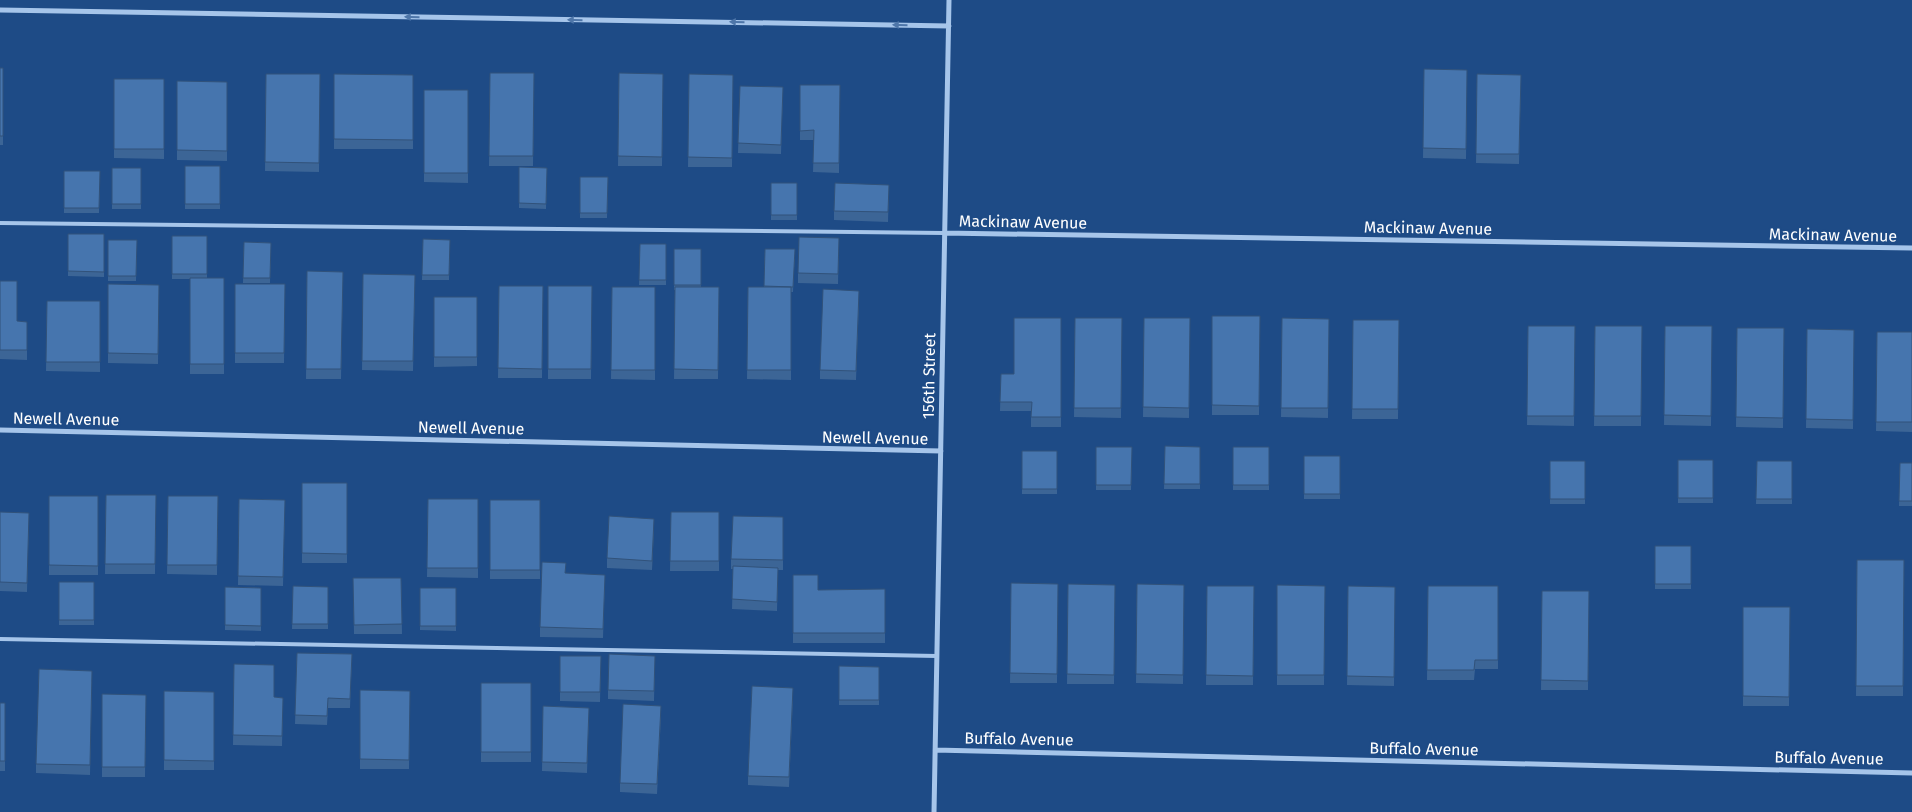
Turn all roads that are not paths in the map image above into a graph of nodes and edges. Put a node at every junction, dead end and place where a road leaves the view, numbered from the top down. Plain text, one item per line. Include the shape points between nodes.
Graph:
1 (949, 0) edge
2 (0, 10) edge
3 (948, 26) junction
4 (0, 223) edge
5 (944, 234) junction
6 (1912, 248) edge
7 (0, 430) edge
8 (940, 452) junction
9 (0, 639) edge
10 (937, 656) junction
11 (935, 750) junction
12 (1912, 773) edge
13 (934, 812) edge

1 - 3 street, 156th Street
3 -> 2 street
3 - 5 street, 156th Street
4 - 5 lane
5 - 6 street, Mackinaw Avenue
5 - 8 street, 156th Street
7 - 8 street, Newell Avenue
8 - 10 street, 156th Street
9 - 10 lane
10 - 11 street, 156th Street
11 - 12 street, Buffalo Avenue
11 - 13 street, 156th Street

